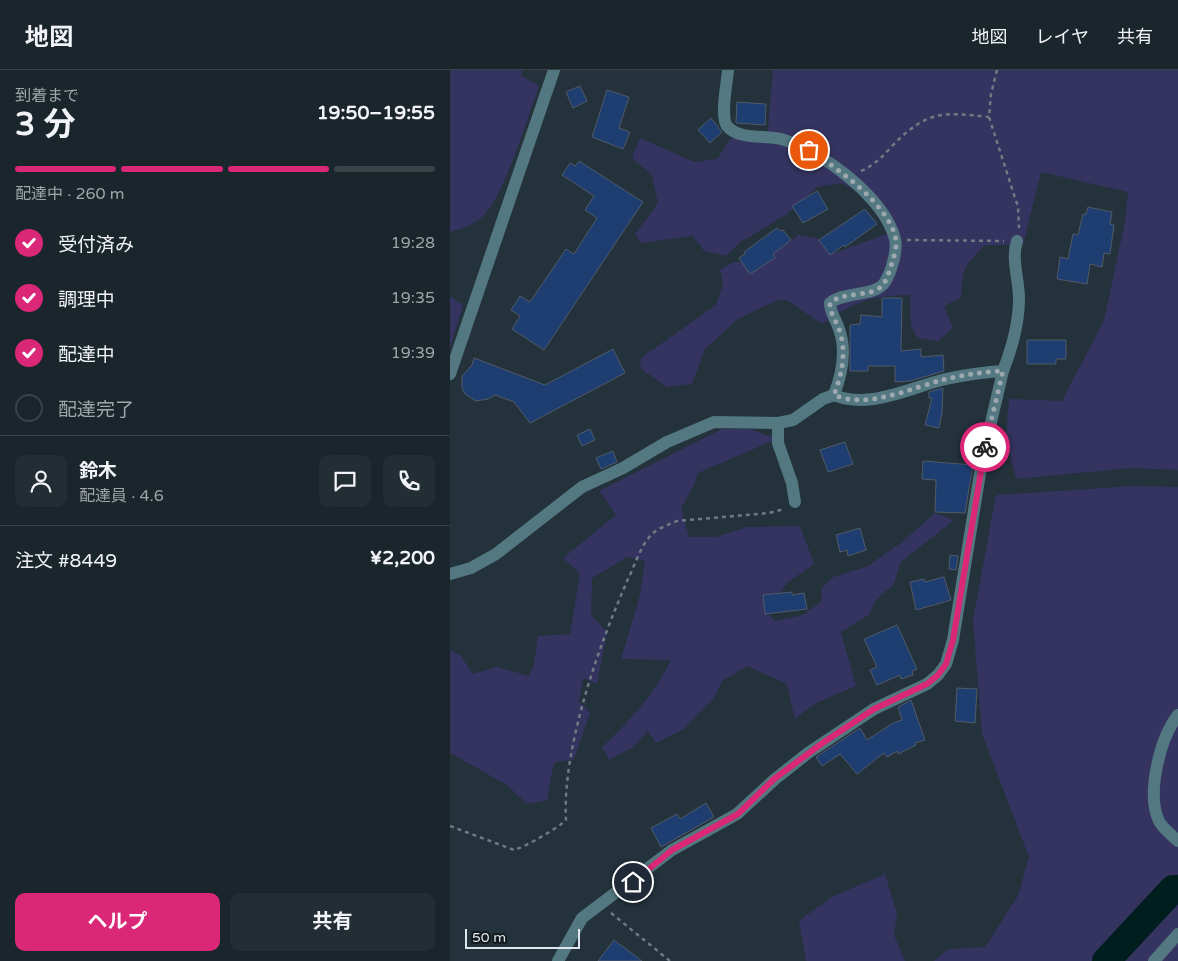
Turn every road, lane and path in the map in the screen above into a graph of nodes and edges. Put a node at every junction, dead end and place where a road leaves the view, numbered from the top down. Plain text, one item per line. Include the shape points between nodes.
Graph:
1 (554, 70) edge
2 (728, 70) edge
3 (996, 70) edge
4 (989, 117) junction
5 (846, 174) junction
6 (896, 240) junction
7 (1017, 241) junction
8 (1003, 371) junction
9 (450, 374) edge
10 (834, 395) junction
11 (778, 423) junction
12 (795, 502) joint
13 (450, 574) edge
14 (1178, 715) edge
15 (450, 826) edge
16 (1178, 841) edge
17 (601, 904) junction
18 (1178, 934) edge
19 (558, 961) edge
20 (670, 961) edge
21 (1154, 961) edge

1 - 9 street
2 - 5 street via 723,118 728,127 738,133 781,139 809,150
3 - 4 path
4 - 5 path via 934,116 912,126 873,166
4 - 7 path via 1018,207 1020,225
5 - 6 street via 868,196 889,224
6 - 7 path
6 - 10 street via 886,282 878,289 836,298 830,303 830,312 842,339 842,375
7 - 8 street via 1014,251 1019,299 1017,325
8 - 10 street via 944,380 860,400
8 - 17 street via 982,461 953,640 946,664 938,675 927,684 874,709 808,753 774,779 738,814 672,850
10 - 11 street via 793,420
11 - 12 street via 778,443
11 - 13 street via 714,422 667,442 566,497 496,554 471,568
12 - 15 path via 787,509 769,513 677,521 650,536 620,597 592,673 581,712 564,798 566,820 562,824 525,848 514,850
14 - 16 street via 1158,756 1155,801 1160,823
17 - 19 street via 582,918
17 - 20 path
18 - 21 street

